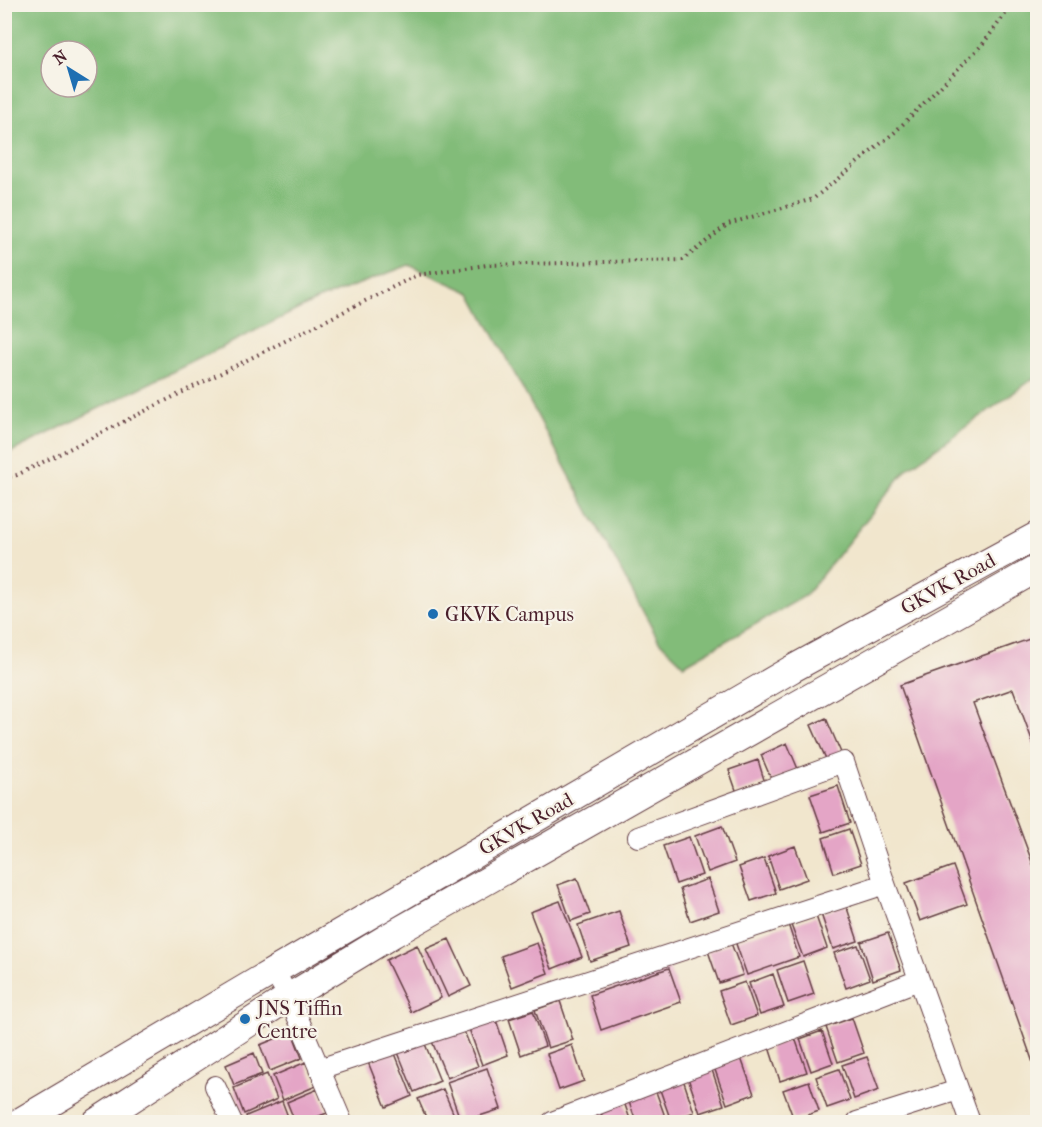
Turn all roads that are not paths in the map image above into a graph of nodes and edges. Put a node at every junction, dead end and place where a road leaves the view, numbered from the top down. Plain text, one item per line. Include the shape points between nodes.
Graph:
1 (1038, 536) edge
2 (1038, 568) edge
3 (792, 669) junction
4 (807, 698) junction
5 (638, 837) dead end
6 (885, 884) junction
7 (274, 971) junction
8 (919, 980) junction
9 (289, 997) junction
10 (320, 1069) junction
11 (215, 1086) dead end
12 (958, 1090) junction
13 (19, 1122) edge
14 (96, 1122) edge
15 (232, 1122) edge
16 (342, 1122) edge
17 (552, 1122) edge
18 (856, 1122) edge
19 (970, 1122) edge

1 - 3 main road, GKVK Road
2 - 4 main road, GKVK Road
3 - 4 main road
3 - 7 main road, GKVK Road
4 - 9 main road, GKVK Road
5 - 6 street via 844,762
6 - 8 street
6 - 10 street
7 - 9 street
7 - 13 main road, GKVK Road
8 - 12 street
8 - 17 street
9 - 10 street
9 - 14 main road, GKVK Road
10 - 16 street
11 - 15 street
12 - 18 street
12 - 19 street

